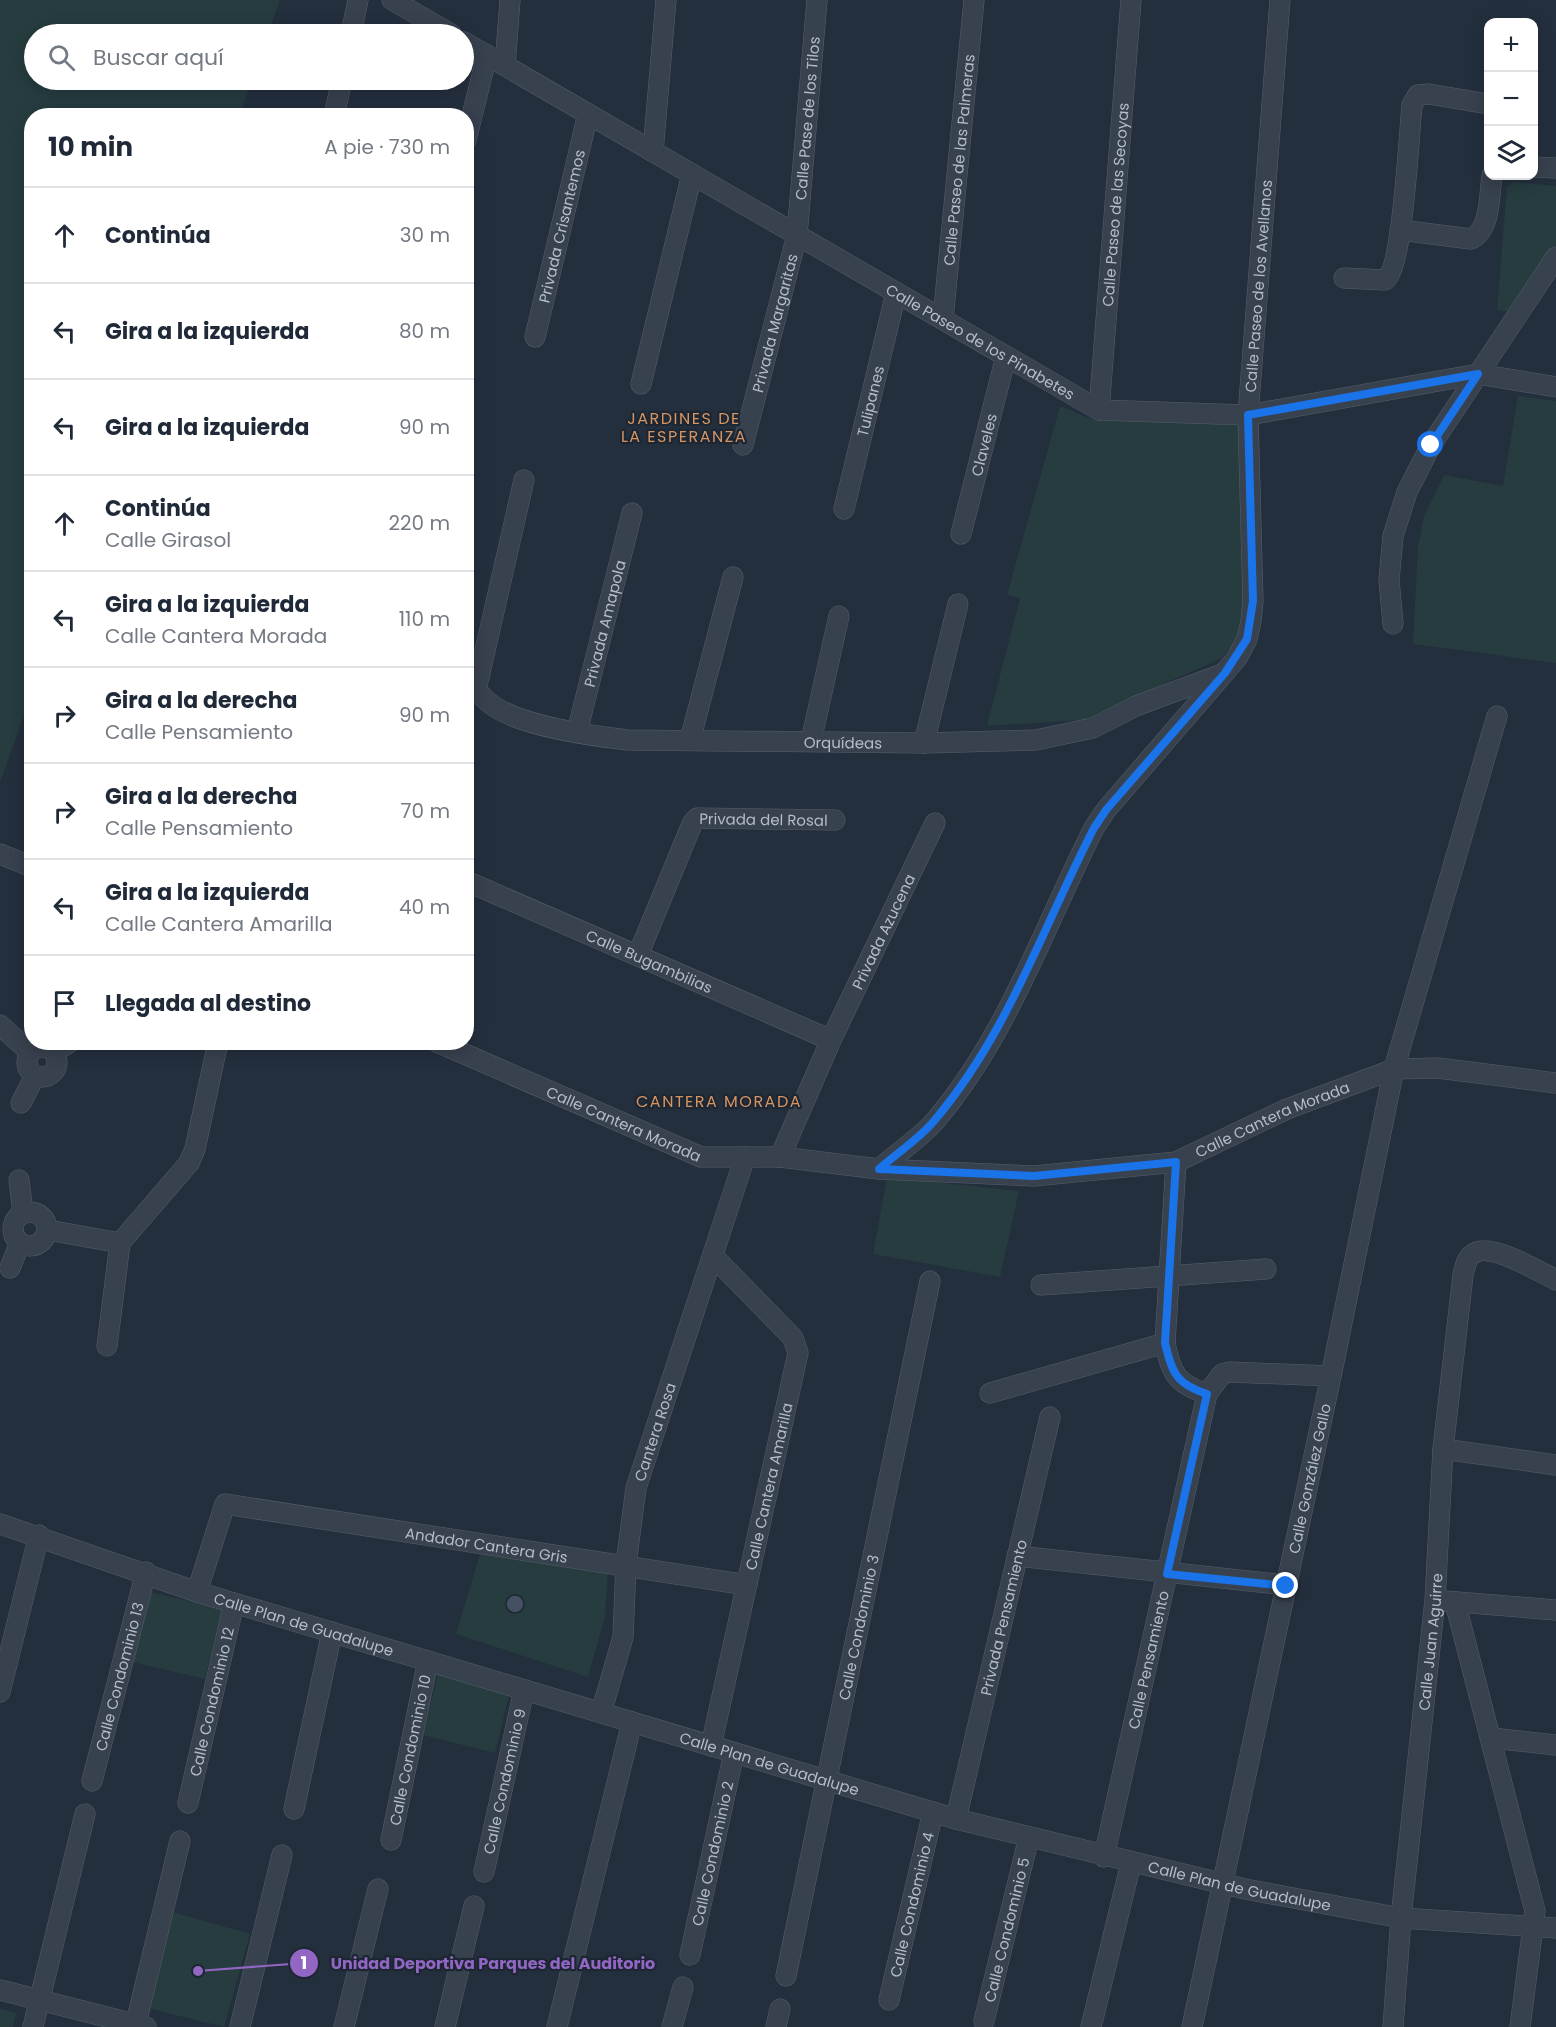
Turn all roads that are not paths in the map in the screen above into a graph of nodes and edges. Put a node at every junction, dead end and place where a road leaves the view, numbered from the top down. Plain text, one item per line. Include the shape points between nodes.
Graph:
1 (358, 0) edge
2 (392, 0) edge
3 (510, 0) edge
4 (666, 0) edge
5 (817, 0) edge
6 (974, 0) edge
7 (1131, 0) edge
8 (1280, 0) edge
9 (353, 24) edge
10 (434, 24) edge
11 (474, 48) edge
12 (486, 55) junction
13 (505, 66) junction
14 (340, 90) edge
15 (1484, 103) edge
16 (336, 108) edge
17 (474, 108) edge
18 (588, 114) junction
19 (654, 152) junction
20 (1538, 167) edge
21 (1556, 168) edge
22 (692, 174) junction
23 (1491, 180) edge
24 (1400, 230) junction
25 (797, 235) junction
26 (1556, 257) edge
27 (1344, 278) dead end
28 (896, 293) junction
29 (943, 320) junction
30 (535, 337) dead end
31 (1006, 356) junction
32 (1478, 374) junction
33 (640, 384) dead end
34 (1556, 387) edge
35 (1099, 410) junction
36 (1248, 415) junction
37 (742, 445) dead end
38 (524, 480) dead end
39 (844, 509) dead end
40 (632, 513) dead end
41 (961, 534) dead end
42 (733, 577) dead end
43 (958, 604) dead end
44 (839, 616) dead end
45 (1393, 624) dead end
46 (474, 672) edge
47 (1225, 673) junction
48 (474, 687) edge
49 (1497, 716) dead end
50 (577, 732) junction
51 (690, 740) junction
52 (811, 741) junction
53 (924, 743) junction
54 (835, 820) dead end
55 (935, 823) dead end
56 (0, 854) edge
57 (24, 864) edge
58 (474, 883) edge
59 (638, 955) junction
60 (0, 1025) edge
61 (831, 1040) junction
62 (24, 1047) edge
63 (35, 1050) edge
64 (61, 1050) edge
65 (217, 1050) edge
66 (455, 1050) edge
67 (30, 1052) joint
68 (1394, 1069) junction
69 (35, 1076) junction
70 (1556, 1083) edge
71 (21, 1103) dead end
72 (745, 1157) junction
73 (780, 1157) junction
74 (1176, 1162) junction
75 (879, 1169) junction
76 (19, 1180) dead end
77 (23, 1214) junction
78 (48, 1230) junction
79 (20, 1243) junction
80 (120, 1243) junction
81 (714, 1257) junction
82 (10, 1268) dead end
83 (1266, 1269) dead end
84 (1170, 1276) junction
85 (1556, 1280) edge
86 (930, 1281) dead end
87 (1041, 1285) dead end
88 (1165, 1343) junction
89 (107, 1346) dead end
90 (1331, 1376) junction
91 (990, 1393) dead end
92 (1207, 1394) junction
93 (1050, 1417) dead end
94 (1443, 1449) junction
95 (1556, 1465) edge
96 (0, 1524) edge
97 (39, 1535) junction
98 (1017, 1556) junction
99 (626, 1564) junction
100 (146, 1572) junction
101 (1167, 1574) junction
102 (747, 1585) junction
103 (1286, 1586) junction
104 (197, 1592) junction
105 (1435, 1600) junction
106 (1455, 1602) junction
107 (234, 1603) junction
108 (1556, 1610) edge
109 (332, 1632) junction
110 (428, 1661) junction
111 (524, 1690) junction
112 (0, 1692) edge
113 (601, 1713) junction
114 (632, 1722) junction
115 (1492, 1738) junction
116 (1556, 1745) edge
117 (711, 1746) junction
118 (735, 1753) junction
119 (826, 1780) junction
120 (92, 1781) dead end
121 (188, 1803) dead end
122 (294, 1809) dead end
123 (933, 1812) junction
124 (85, 1814) dead end
125 (956, 1819) junction
126 (1029, 1838) junction
127 (391, 1840) dead end
128 (180, 1841) dead end
129 (282, 1855) dead end
130 (1104, 1857) junction
131 (1131, 1863) junction
132 (484, 1872) dead end
133 (1222, 1884) junction
134 (378, 1889) dead end
135 (474, 1906) dead end
136 (1401, 1918) junction
137 (1533, 1927) junction
138 (1556, 1928) edge
139 (690, 1955) dead end
140 (786, 1976) dead end
141 (682, 1987) dead end
142 (0, 1989) edge
143 (40, 2000) junction
144 (890, 2000) dead end
145 (984, 2021) dead end
146 (139, 2026) edge
147 (33, 2027) edge
148 (240, 2027) edge
149 (344, 2027) edge
150 (445, 2027) edge
151 (557, 2027) edge
152 (672, 2027) edge
153 (1091, 2027) edge
154 (1192, 2027) edge
155 (1393, 2027) edge
156 (1520, 2027) edge

1 - 9 street
2 - 10 street
3 - 13 street
4 - 19 street
5 - 25 street, Calle Pase de los Tilos
6 - 29 street, Calle Paseo de las Palmeras
7 - 35 street, Calle Paseo de las Secoyas
8 - 36 street, Calle Paseo de los Avellanos
11 - 12 street, Calle Paseo de los Pinabetes
12 - 13 street, Calle Paseo de los Pinabetes
12 - 17 street
13 - 18 street, Calle Paseo de los Pinabetes
14 - 16 street
15 - 24 street via 1429,94 1418,95 1414,100
18 - 19 street, Calle Paseo de los Pinabetes
18 - 30 street, Privada Crisantemos
19 - 22 street, Calle Paseo de los Pinabetes
20 - 21 street
22 - 25 street, Calle Paseo de los Pinabetes
22 - 33 street
23 - 24 street via 1484,226 1477,237
24 - 27 street via 1389,278
25 - 28 street, Calle Paseo de los Pinabetes
25 - 37 street, Privada Margaritas
26 - 32 street
28 - 29 street, Calle Paseo de los Pinabetes
28 - 39 street, Tulipanes
29 - 31 street, Calle Paseo de los Pinabetes
31 - 35 street, Calle Paseo de los Pinabetes
31 - 41 street, Claveles
32 - 34 street, Calle Paseo de los Pinabetes
32 - 36 street, Calle Paseo de los Pinabetes
32 - 45 street via 1431,445 1407,492 1393,536 1389,580
35 - 36 street, Calle Paseo de los Pinabetes
36 - 47 street, Calle Paseo de los Avellanos via 1253,601 1247,639
38 - 46 street
40 - 50 street, Privada Amapola
42 - 51 street
43 - 53 street
44 - 52 street
47 - 53 street, Orquídeas via 1072,735 1036,740
47 - 75 street, Calle Paseo de los Avellanos via 1094,828 1004,1020 978,1064 933,1123
48 - 50 street, Orquídeas via 494,707
49 - 68 street, Calle González Gallo
50 - 51 street, Orquídeas via 628,740
51 - 52 street, Orquídeas
52 - 53 street, Orquídeas
54 - 59 street, Privada del Rosal via 697,818
55 - 61 street, Privada Azucena
56 - 57 street
58 - 59 street, Calle Bugambilias
59 - 61 street, Calle Bugambilias
60 - 62 street
61 - 73 street, Privada Azucena
63 - 67 street
64 - 69 street via 52,1074
65 - 80 street via 189,1163
66 - 72 street, Calle Cantera Morada via 701,1157
67 - 69 street via 27,1067
68 - 70 street, Calle Cantera Morada via 1438,1068
68 - 74 street, Calle Cantera Morada via 1287,1108
68 - 90 street, Calle González Gallo
69 - 71 street
72 - 73 street, Calle Cantera Morada
72 - 81 street, Cantera Rosa
73 - 75 street, Calle Cantera Morada
74 - 75 street, Calle Cantera Morada via 1034,1176
74 - 84 street
76 - 77 street
77 - 78 street via 40,1215
77 - 79 street via 14,1224 15,1238
78 - 79 street via 37,1245 28,1247
78 - 80 street
79 - 82 street
80 - 89 street
81 - 99 street, Cantera Rosa via 640,1472
81 - 102 street, Calle Cantera Amarilla via 793,1338 798,1353
83 - 84 street
84 - 87 street
84 - 88 street
85 - 94 street, Calle Juan Aguirre via 1494,1253 1478,1251 1469,1257 1460,1299
86 - 119 street, Calle Condominio 3
88 - 91 street
88 - 92 street via 1179,1381
90 - 92 street via 1230,1372 1222,1374
90 - 103 street, Calle González Gallo
92 - 101 street, Calle Pensamiento
93 - 98 street, Privada Pensamiento
94 - 95 street
94 - 105 street, Calle Juan Aguirre
96 - 97 street, Calle Plan de Guadalupe
97 - 100 street, Calle Plan de Guadalupe
97 - 112 street
98 - 101 street
98 - 125 street, Privada Pensamiento
99 - 102 street, Andador Cantera Gris
99 - 104 street, Andador Cantera Gris via 225,1504
99 - 113 street, Cantera Rosa via 622,1637
100 - 104 street, Calle Plan de Guadalupe
100 - 120 street, Calle Condominio 13
101 - 103 street
101 - 130 street, Calle Pensamiento
102 - 117 street, Calle Cantera Amarilla
103 - 133 street, Calle González Gallo
104 - 107 street, Calle Plan de Guadalupe
105 - 106 street
105 - 136 street, Calle Juan Aguirre
106 - 108 street
106 - 115 street
107 - 109 street, Calle Plan de Guadalupe
107 - 121 street, Calle Condominio 12
109 - 110 street, Calle Plan de Guadalupe
109 - 122 street
110 - 111 street, Calle Plan de Guadalupe
110 - 127 street, Calle Condominio 10
111 - 113 street, Calle Plan de Guadalupe
111 - 132 street, Calle Condominio 9
113 - 114 street, Calle Plan de Guadalupe
114 - 117 street, Calle Plan de Guadalupe
114 - 151 street
115 - 116 street
115 - 137 street via 1535,1911
117 - 118 street, Calle Plan de Guadalupe
118 - 119 street, Calle Plan de Guadalupe
118 - 139 street, Calle Condominio 2
119 - 123 street, Calle Plan de Guadalupe
119 - 140 street, Calle Condominio 3
123 - 125 street, Calle Plan de Guadalupe
123 - 144 street, Calle Condominio 4
124 - 143 street
125 - 126 street, Calle Plan de Guadalupe
126 - 130 street, Calle Plan de Guadalupe
126 - 145 street, Calle Condominio 5
128 - 146 street
129 - 148 street
130 - 131 street, Calle Plan de Guadalupe
131 - 133 street, Calle Plan de Guadalupe
131 - 153 street
133 - 136 street, Calle Plan de Guadalupe
133 - 154 street, Calle González Gallo
134 - 149 street
135 - 150 street
136 - 137 street, Calle Plan de Guadalupe
136 - 155 street, Calle Juan Aguirre
137 - 138 street, Calle Plan de Guadalupe
137 - 156 street
141 - 152 street
142 - 143 street
143 - 146 street
143 - 147 street

